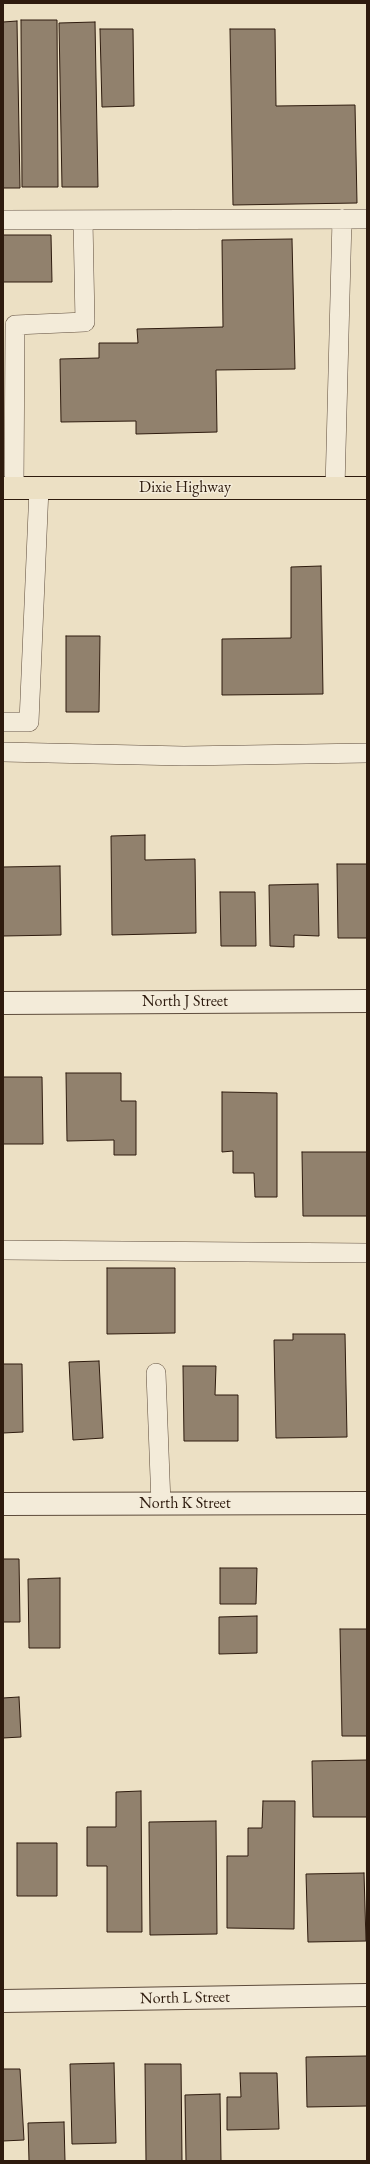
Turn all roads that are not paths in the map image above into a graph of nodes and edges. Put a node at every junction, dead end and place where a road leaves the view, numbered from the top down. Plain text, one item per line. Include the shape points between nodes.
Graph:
1 (342, 219) junction
2 (367, 219) edge
3 (3, 220) edge
4 (83, 220) junction
5 (8, 488) edge
6 (39, 488) junction
7 (335, 488) junction
8 (367, 488) edge
9 (3, 722) edge
10 (3, 752) edge
11 (367, 753) edge
12 (367, 1001) edge
13 (3, 1003) edge
14 (3, 1250) edge
15 (367, 1253) edge
16 (156, 1373) dead end
17 (367, 1503) edge
18 (3, 1504) edge
19 (161, 1504) junction
20 (367, 1995) edge
21 (3, 2001) edge

1 - 2 lane
1 - 4 lane
1 - 7 lane
3 - 4 lane
4 - 5 lane via 85,322 15,325
5 - 6 main road, Dixie Highway
6 - 7 main road, Dixie Highway
6 - 9 lane via 29,722
7 - 8 main road, Dixie Highway
10 - 11 lane via 184,756
12 - 13 street, North J Street
14 - 15 lane
16 - 19 lane
17 - 19 street, North K Street
18 - 19 street, North K Street
20 - 21 street, North L Street

